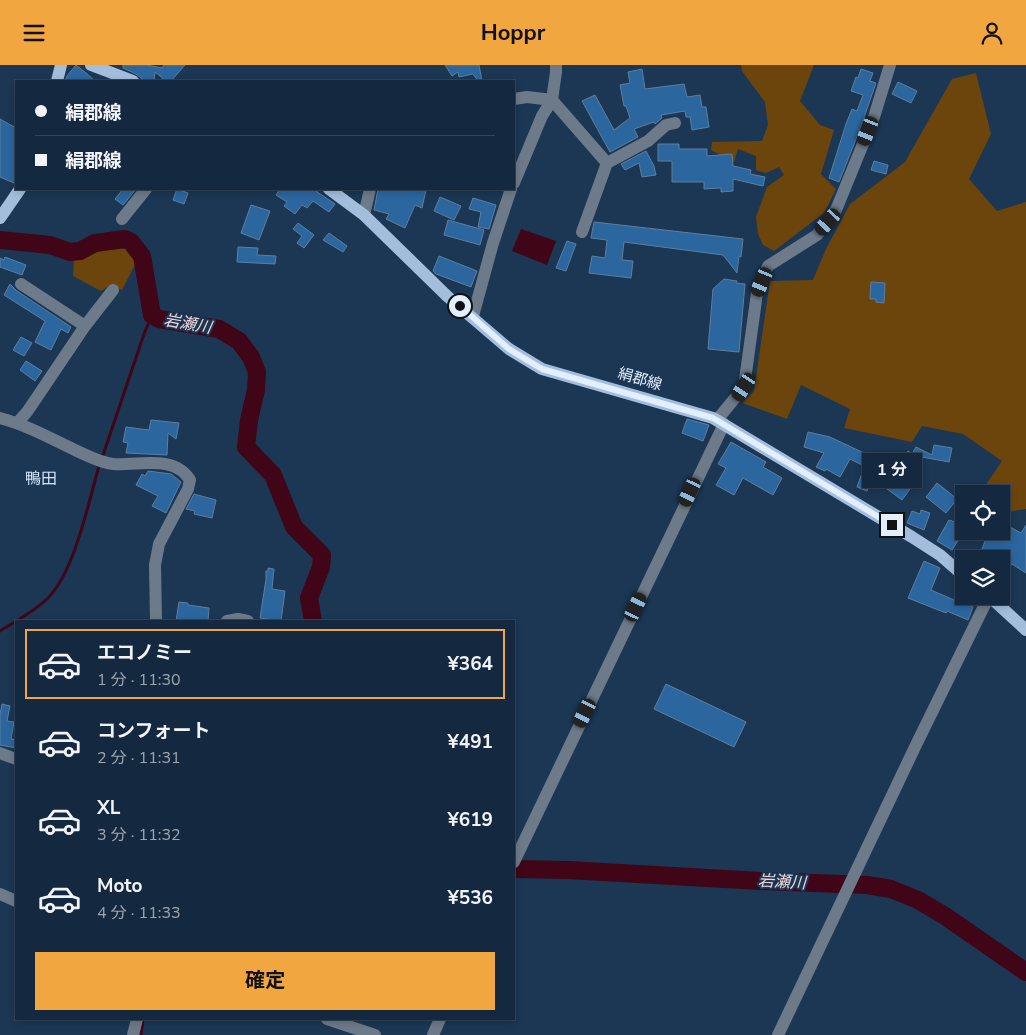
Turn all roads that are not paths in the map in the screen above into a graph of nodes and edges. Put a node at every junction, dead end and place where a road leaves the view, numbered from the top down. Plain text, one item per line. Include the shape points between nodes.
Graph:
1 (61, 65) edge
2 (91, 65) edge
3 (556, 65) edge
4 (890, 65) edge
5 (57, 80) edge
6 (130, 80) edge
7 (515, 99) edge
8 (552, 100) junction
9 (675, 123) dead end
10 (607, 163) junction
11 (515, 181) edge
12 (19, 190) edge
13 (145, 190) edge
14 (330, 190) edge
15 (370, 190) edge
16 (511, 190) edge
17 (364, 215) junction
18 (0, 218) edge
19 (122, 219) dead end
20 (582, 232) dead end
21 (21, 284) dead end
22 (113, 290) dead end
23 (473, 316) junction
24 (85, 326) junction
25 (0, 418) edge
26 (720, 422) junction
27 (17, 423) junction
28 (955, 568) edge
29 (985, 605) edge
30 (999, 605) edge
31 (156, 620) edge
32 (1026, 630) edge
33 (0, 753) edge
34 (15, 759) edge
35 (515, 859) edge
36 (0, 894) edge
37 (15, 901) edge
38 (137, 1020) edge
39 (330, 1020) edge
40 (440, 1020) edge
41 (133, 1035) edge
42 (375, 1035) edge
43 (433, 1035) edge
44 (778, 1035) edge

1 - 5 main road
2 - 6 main road
3 - 8 street
4 - 26 street via 874,117 836,210 817,235 768,266 757,293 744,387
7 - 8 street
8 - 10 street
8 - 11 street
9 - 10 street via 666,125 648,141
10 - 20 street
12 - 18 main road
13 - 19 street
14 - 17 main road, 絹郡線
15 - 17 street
16 - 23 street
17 - 23 main road, 絹郡線 via 447,296
21 - 24 street
22 - 24 street
23 - 26 main road, 絹郡線 via 509,349 542,369
24 - 27 street
25 - 27 street
26 - 28 main road, 絹郡線 via 912,537
26 - 35 street
27 - 31 street via 111,464 153,463 171,465 186,472 190,480 188,489 159,544 155,565
29 - 44 street
30 - 32 main road
33 - 34 street
36 - 37 street
38 - 41 street
39 - 42 street
40 - 43 street

